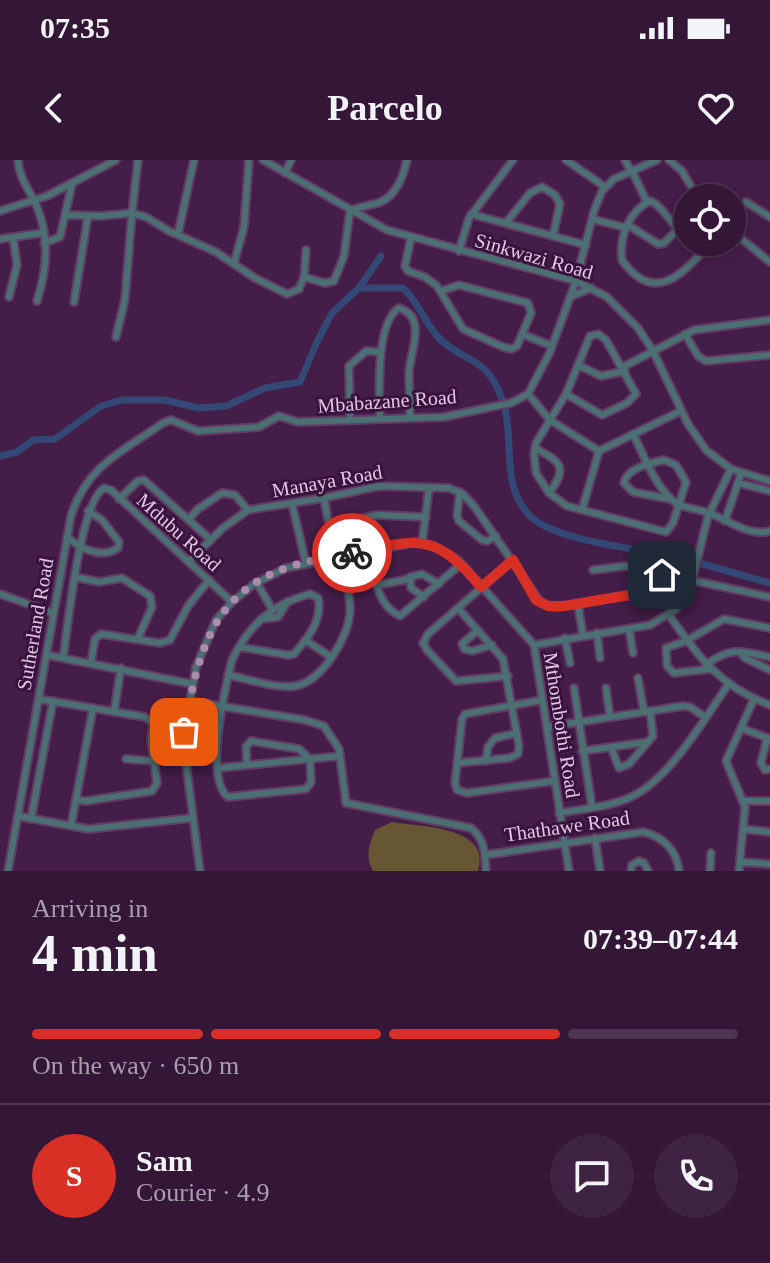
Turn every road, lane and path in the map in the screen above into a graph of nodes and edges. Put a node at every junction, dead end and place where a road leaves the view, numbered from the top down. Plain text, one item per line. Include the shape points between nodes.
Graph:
1 (18, 160) edge
2 (116, 160) edge
3 (138, 160) edge
4 (194, 160) edge
5 (249, 160) edge
6 (263, 160) edge
7 (291, 160) edge
8 (407, 160) edge
9 (513, 160) edge
10 (566, 160) edge
11 (585, 160) edge
12 (625, 160) edge
13 (657, 160) edge
14 (669, 160) edge
15 (579, 169) junction
16 (631, 171) junction
17 (285, 173) junction
18 (72, 184) junction
19 (690, 184) edge
20 (605, 187) junction
21 (33, 200) junction
22 (647, 202) junction
23 (746, 202) edge
24 (0, 211) edge
25 (350, 211) junction
26 (132, 213) junction
27 (471, 214) junction
28 (66, 215) junction
29 (88, 216) junction
30 (770, 217) edge
31 (592, 219) junction
32 (506, 223) junction
33 (628, 227) junction
34 (674, 228) edge
35 (42, 233) junction
36 (674, 233) edge
37 (178, 234) junction
38 (553, 236) junction
39 (13, 237) junction
40 (411, 238) junction
41 (0, 239) edge
42 (746, 242) edge
43 (44, 243) junction
44 (586, 245) junction
45 (306, 250) dead end
46 (459, 251) junction
47 (698, 256) edge
48 (770, 262) edge
49 (234, 263) junction
50 (304, 277) junction
51 (564, 278) junction
52 (576, 281) junction
53 (591, 288) junction
54 (441, 291) junction
55 (570, 295) junction
56 (9, 297) dead end
57 (37, 301) dead end
58 (74, 302) dead end
59 (770, 320) edge
60 (522, 334) junction
61 (685, 334) junction
62 (116, 337) dead end
63 (552, 346) junction
64 (653, 351) junction
65 (381, 352) junction
66 (770, 355) edge
67 (578, 365) junction
68 (624, 369) junction
69 (528, 394) junction
70 (566, 394) junction
71 (681, 411) junction
72 (380, 418) junction
73 (410, 418) junction
74 (350, 419) junction
75 (550, 420) junction
76 (163, 423) joint
77 (633, 434) junction
78 (535, 448) junction
79 (599, 451) junction
80 (648, 465) junction
81 (731, 469) junction
82 (741, 473) junction
83 (770, 481) edge
84 (738, 483) junction
85 (429, 488) junction
86 (770, 491) edge
87 (460, 492) junction
88 (549, 493) junction
89 (324, 498) junction
90 (119, 499) junction
91 (670, 499) junction
92 (292, 504) junction
93 (677, 504) junction
94 (248, 510) junction
95 (582, 510) junction
96 (709, 513) junction
97 (87, 514) junction
98 (71, 516) junction
99 (426, 517) junction
100 (189, 519) junction
101 (352, 521) junction
102 (725, 521) junction
103 (770, 531) edge
104 (496, 536) junction
105 (67, 537) junction
106 (211, 540) junction
107 (422, 543) junction
108 (81, 549) junction
109 (370, 550) junction
110 (357, 552) junction
111 (339, 556) junction
112 (513, 560) junction
113 (189, 561) junction
114 (306, 563) junction
115 (461, 564) junction
116 (593, 570) dead end
117 (662, 575) junction
118 (375, 576) junction
119 (75, 577) junction
120 (409, 579) junction
121 (209, 580) junction
122 (692, 581) junction
123 (346, 582) junction
124 (257, 583) junction
125 (439, 584) junction
126 (377, 585) junction
127 (481, 587) junction
128 (0, 594) edge
129 (424, 597) junction
130 (770, 597) edge
131 (288, 601) junction
132 (232, 602) junction
133 (578, 604) junction
134 (458, 608) junction
135 (272, 609) junction
136 (53, 613) junction
137 (669, 615) junction
138 (260, 619) junction
139 (770, 628) edge
140 (629, 629) junction
141 (478, 630) junction
142 (597, 633) junction
143 (583, 636) junction
144 (138, 638) junction
145 (565, 638) junction
146 (305, 640) junction
147 (686, 641) junction
148 (492, 645) junction
149 (534, 645) junction
150 (239, 647) junction
151 (739, 651) junction
152 (633, 653) dead end
153 (47, 655) junction
154 (331, 657) junction
155 (770, 657) edge
156 (63, 658) junction
157 (600, 658) dead end
158 (91, 663) junction
159 (570, 663) dead end
160 (708, 667) junction
161 (121, 668) junction
162 (770, 670) edge
163 (228, 675) junction
164 (508, 676) junction
165 (638, 678) dead end
166 (192, 684) junction
167 (728, 685) junction
168 (574, 688) dead end
169 (606, 688) dead end
170 (39, 699) junction
171 (754, 699) junction
172 (542, 700) junction
173 (53, 701) junction
174 (190, 701) junction
175 (512, 705) junction
176 (770, 705) edge
177 (222, 706) junction
178 (93, 708) junction
179 (647, 711) junction
180 (114, 712) junction
181 (610, 717) junction
182 (705, 717) junction
183 (579, 722) junction
184 (547, 727) junction
185 (741, 728) junction
186 (517, 733) junction
187 (769, 739) edge
188 (648, 742) junction
189 (611, 747) junction
190 (582, 751) junction
191 (184, 755) junction
192 (340, 756) junction
193 (126, 759) dead end
194 (310, 759) junction
195 (154, 761) junction
196 (486, 761) junction
197 (457, 763) junction
198 (247, 765) junction
199 (219, 768) junction
200 (770, 769) edge
201 (554, 781) junction
202 (76, 800) junction
203 (744, 801) junction
204 (770, 801) edge
205 (592, 807) junction
206 (559, 813) junction
207 (18, 816) junction
208 (192, 818) junction
209 (31, 819) junction
210 (71, 826) junction
211 (743, 829) junction
212 (770, 832) edge
213 (595, 838) junction
214 (564, 842) junction
215 (711, 853) dead end
216 (485, 855) junction
217 (740, 862) junction
218 (770, 864) edge
219 (8, 871) edge
220 (200, 871) edge
221 (486, 871) edge
222 (569, 871) edge
223 (600, 871) edge
224 (631, 871) edge
225 (648, 871) edge
226 (679, 871) edge
227 (710, 871) edge
228 (739, 871) edge

1 - 21 street
2 - 18 street
3 - 26 street
4 - 37 street
5 - 49 street via 244,227
6 - 17 street, Sinkwazi Road
7 - 17 street
8 - 25 street via 390,197
9 - 27 street
10 - 15 street
11 - 15 street
12 - 16 street
13 - 16 street
14 - 19 street
15 - 20 street
16 - 20 street
16 - 22 street
17 - 25 street, Sinkwazi Road
18 - 21 street
18 - 28 street
20 - 31 street
21 - 24 street
21 - 35 street
22 - 33 street via 634,212
22 - 34 street via 657,203
23 - 30 street
25 - 40 street, Sinkwazi Road
25 - 50 street via 337,277 328,283
26 - 29 street
26 - 37 street
26 - 62 street via 125,299
27 - 32 street
27 - 46 street
28 - 29 street
28 - 43 street via 60,237
29 - 58 street
31 - 33 street
31 - 44 street
32 - 38 street
32 - 38 street via 530,193 542,187 560,204
33 - 36 street via 658,244
33 - 47 street via 622,260 650,282 669,282
35 - 39 street
35 - 43 street
37 - 49 street
38 - 44 street
39 - 41 street
39 - 56 street via 17,263
40 - 46 street, Sinkwazi Road
40 - 54 street via 405,266
42 - 48 street
43 - 57 street via 47,268
44 - 52 street
45 - 50 street
46 - 51 street, Sinkwazi Road
49 - 50 street via 287,294 299,289
51 - 52 street, Sinkwazi Road
51 - 55 street
52 - 53 street, Sinkwazi Road
52 - 55 street
53 - 55 street
53 - 64 street, Sinkwazi Road via 625,312
54 - 60 street via 468,332 509,349 517,346
54 - 60 street via 456,284 528,303 531,313
55 - 63 street
59 - 61 street
60 - 63 street
61 - 64 street
61 - 66 street via 706,361
63 - 69 street
64 - 68 street
64 - 71 street, Sinkwazi Road
65 - 72 street
65 - 73 street via 393,311 406,311 416,331 409,369
65 - 74 street via 366,351 349,366
67 - 68 street via 601,376
67 - 68 street via 588,339 596,334 606,340
67 - 70 street
68 - 70 street via 635,397 608,414 598,414
69 - 73 street, Mbabazane Road via 511,403 444,417
69 - 75 street
70 - 75 street
71 - 77 street
71 - 81 street, Sinkwazi Road via 699,442
72 - 73 street, Mbabazane Road
72 - 74 street, Mbabazane Road
74 - 76 street, Mbabazane Road via 298,422 279,416 259,427 198,431 176,421
75 - 78 street
75 - 79 street
76 - 98 street, Sutherland Road via 92,474
77 - 79 street
77 - 80 street
78 - 88 street via 536,473
78 - 88 street via 560,466
79 - 95 street
80 - 91 street
80 - 91 street via 628,474 626,487
80 - 93 street via 668,460 683,475 686,487
81 - 82 street, Sinkwazi Road
81 - 96 street
82 - 83 street, Sinkwazi Road
82 - 84 street
84 - 86 street
84 - 102 street
85 - 87 street, Manaya Road
85 - 89 street, Manaya Road via 379,486
85 - 99 street
87 - 104 street
87 - 104 street via 459,521 482,540
88 - 95 street via 563,505
89 - 92 street, Manaya Road
89 - 101 street via 331,523
90 - 97 street, Mdubu Road via 104,488
90 - 100 street via 144,480
90 - 113 street, Mdubu Road
91 - 93 street
92 - 94 street, Manaya Road
92 - 114 street
93 - 95 street via 666,532
93 - 96 street
94 - 100 street via 235,495 222,493
94 - 106 street, Manaya Road
96 - 102 street
96 - 122 street
97 - 98 street
97 - 108 street
97 - 108 street via 102,520 119,546 109,552
98 - 105 street, Sutherland Road
99 - 101 street via 378,515
99 - 107 street
100 - 106 street
101 - 110 street
102 - 103 street
104 - 112 street
105 - 108 street
105 - 136 street, Sutherland Road
106 - 113 street, Manaya Road
107 - 109 street
107 - 115 street, Mthombothi Road via 442,549
108 - 119 street
109 - 110 street
109 - 118 street
110 - 111 street
111 - 114 street
111 - 123 street
112 - 127 street
112 - 133 street via 541,603
113 - 121 street, Mdubu Road
114 - 124 street
115 - 125 street
115 - 127 street, Mthombothi Road
116 - 117 street via 625,566
117 - 122 street
117 - 133 street via 641,593
118 - 123 street
118 - 126 street
119 - 144 street via 99,582 122,578 150,596 152,607
119 - 156 street
120 - 125 street via 422,574
120 - 126 street
120 - 129 street via 413,591
121 - 132 street, Mdubu Road
121 - 144 street via 170,640
122 - 130 street
122 - 137 street
123 - 154 street via 349,625
124 - 132 street
124 - 135 street
125 - 129 street
126 - 129 street via 397,616
127 - 134 street
127 - 149 street, Mthombothi Road
128 - 136 street
131 - 135 street
131 - 138 street via 278,617
131 - 146 street via 310,594 318,598 319,615
132 - 166 street via 211,629
133 - 143 street
134 - 141 street
134 - 164 street via 425,637 427,650 456,681
135 - 138 street
136 - 153 street, Sutherland Road
137 - 140 street
137 - 147 street
138 - 150 street
139 - 147 street via 724,619
140 - 142 street
140 - 152 street
141 - 148 street
141 - 148 street via 462,644 464,649
142 - 143 street
142 - 157 street
143 - 145 street
144 - 158 street via 101,634 95,639
145 - 149 street
145 - 159 street
146 - 150 street via 290,656
146 - 154 street
147 - 160 street
147 - 160 street via 666,648 671,671
148 - 164 street
149 - 172 street, Mthombothi Road
150 - 163 street
151 - 155 street
151 - 160 street via 722,653
151 - 162 street
153 - 156 street
153 - 170 street, Sutherland Road
154 - 163 street via 314,678 299,685
156 - 158 street
158 - 161 street
160 - 167 street
161 - 166 street
161 - 180 street
163 - 177 street
164 - 175 street
165 - 179 street
166 - 174 street
167 - 171 street
167 - 182 street
168 - 183 street
169 - 181 street
170 - 173 street
170 - 207 street, Sutherland Road
171 - 176 street
171 - 185 street
172 - 175 street
172 - 184 street, Mthombothi Road
173 - 178 street
173 - 209 street
174 - 177 street
174 - 191 street
175 - 186 street
175 - 197 street via 465,714
177 - 192 street via 317,722 332,734
177 - 199 street via 216,741
178 - 180 street
178 - 202 street
179 - 181 street
179 - 182 street via 687,706
179 - 188 street via 654,733
180 - 195 street via 151,720
181 - 183 street
182 - 205 street via 651,783 633,796
183 - 184 street
183 - 190 street
184 - 201 street, Mthombothi Road
185 - 187 street
185 - 203 street via 726,761
186 - 196 street via 495,738
186 - 196 street via 518,754
187 - 200 street via 761,763
188 - 189 street
188 - 189 street via 623,768 615,763
189 - 190 street
190 - 205 street
191 - 195 street
191 - 208 street
192 - 194 street
192 - 216 street via 347,804 465,825 477,833
193 - 195 street
194 - 198 street
194 - 198 street via 302,749 251,741
194 - 199 street via 310,786 228,797
195 - 202 street via 157,783 147,793
196 - 197 street
197 - 201 street via 455,788 463,793
198 - 199 street
201 - 206 street, Mthombothi Road
202 - 210 street
203 - 204 street
203 - 211 street
205 - 206 street
206 - 214 street, Mthombothi Road
207 - 209 street
207 - 219 street, Sutherland Road
208 - 210 street via 101,829
208 - 220 street
209 - 210 street
211 - 212 street
211 - 217 street
213 - 214 street, Thathawe Road
213 - 223 street
213 - 226 street, Thathawe Road via 635,831 652,834 673,852
214 - 216 street, Thathawe Road
214 - 222 street, Mthombothi Road
215 - 227 street
216 - 221 street
217 - 218 street
217 - 228 street
224 - 225 street via 634,862 641,861

